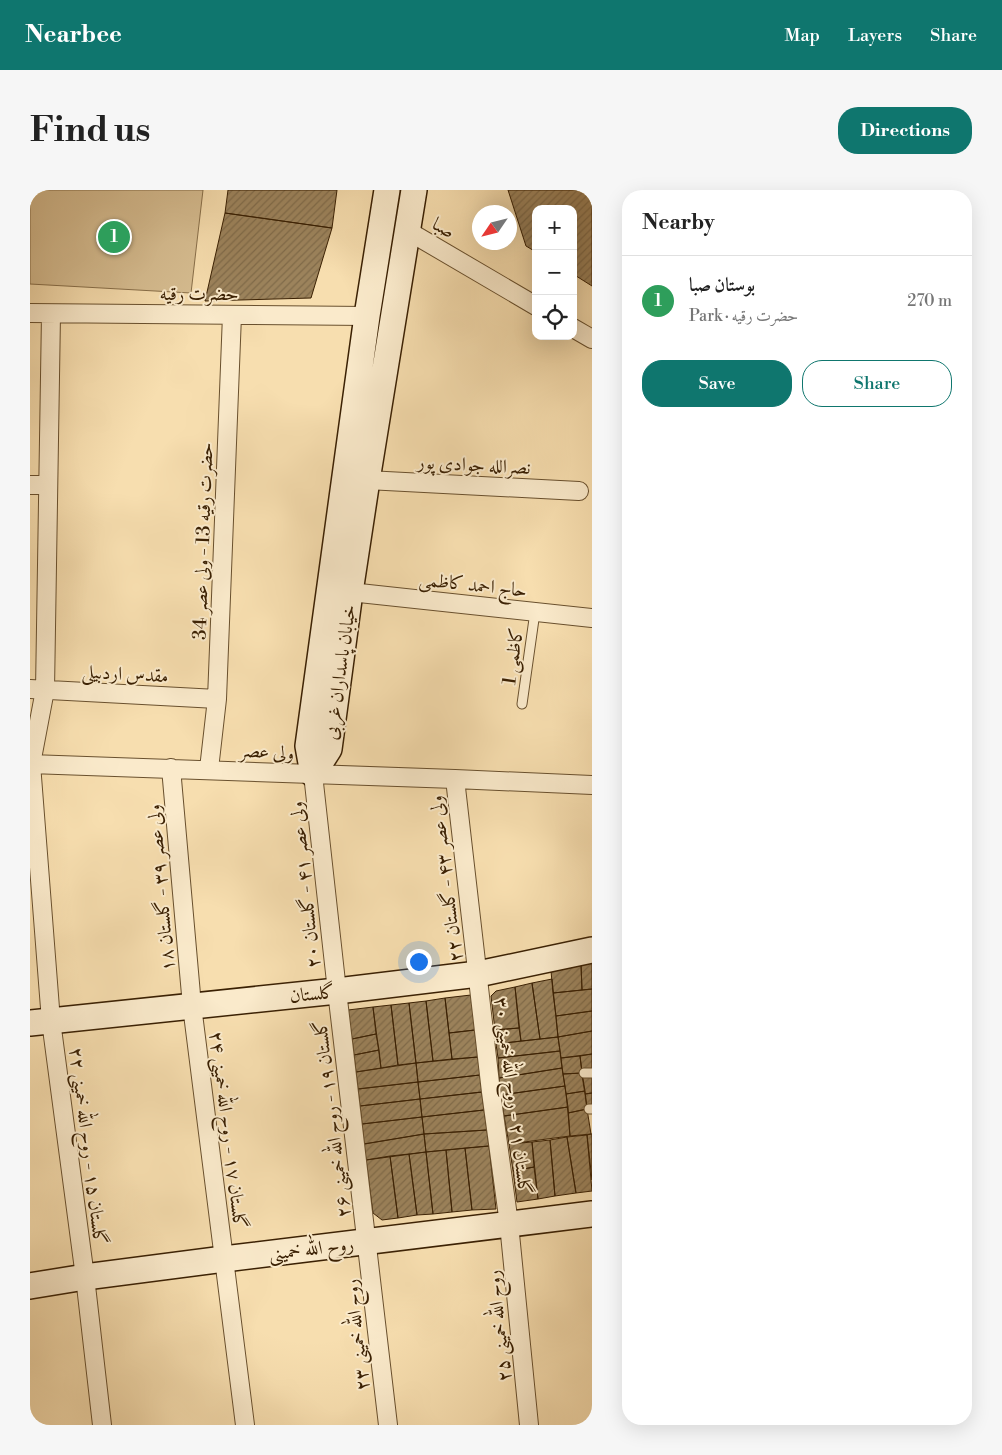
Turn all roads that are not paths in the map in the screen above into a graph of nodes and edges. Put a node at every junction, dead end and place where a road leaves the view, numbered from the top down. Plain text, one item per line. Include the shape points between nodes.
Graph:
1 (387, 190) edge
2 (414, 190) edge
3 (408, 231) junction
4 (532, 304) edge
5 (30, 313) edge
6 (51, 314) junction
7 (232, 315) junction
8 (367, 316) junction
9 (577, 330) edge
10 (592, 339) edge
11 (367, 480) junction
12 (30, 485) edge
13 (48, 485) junction
14 (579, 491) dead end
15 (350, 592) junction
16 (535, 612) junction
17 (592, 618) edge
18 (37, 690) edge
19 (217, 699) junction
20 (522, 704) dead end
21 (31, 764) edge
22 (171, 768) junction
23 (209, 769) junction
24 (313, 774) junction
25 (455, 778) junction
26 (592, 785) edge
27 (592, 950) edge
28 (478, 974) junction
29 (337, 991) junction
30 (192, 1006) junction
31 (41, 1022) edge
32 (592, 1214) edge
33 (509, 1224) junction
34 (367, 1241) junction
35 (224, 1259) junction
36 (85, 1277) junction
37 (30, 1286) edge
38 (102, 1425) edge
39 (245, 1425) edge
40 (388, 1425) edge
41 (529, 1425) edge

1 - 8 street, خیابان پاسداران غربی
2 - 3 street, خیابان پاسداران غربی
3 - 4 street, صبا
3 - 11 street, خیابان پاسداران غربی
5 - 6 street, حضرت رقیه
6 - 7 street, حضرت رقیه
6 - 13 street, گلستان ۱۵ - روح الله خمینی ۲۲
7 - 8 street, حضرت رقیه
7 - 19 street, حضرت رقیه 13 - ولی عصر 34
8 - 24 street, خیابان پاسداران غربی via 308,746
9 - 10 street
11 - 14 street, نصرالله جوادی پور
11 - 15 street, خیابان پاسداران غربی
12 - 13 street
13 - 18 street, گلستان ۱۵ - روح الله خمینی ۲۲
15 - 16 street, حاج احمد کاظمی
15 - 24 street, خیابان پاسداران غربی via 329,750
16 - 17 street, حاج احمد کاظمی
16 - 20 lane, کاظمی 1
18 - 19 street, مقدس اردبیلی
18 - 21 street, گلستان ۱۵ - روح الله خمینی ۲۲
19 - 23 street, حضرت رقیه 13 - ولی عصر 34
21 - 22 street, ولی عصر
21 - 31 street, گلستان ۱۵ - روح الله خمینی ۲۲
22 - 23 street, ولی عصر
22 - 30 street, ولی عصر ۳۹ - گلستان ۱۸
23 - 24 street, ولی عصر
24 - 25 street, ولی عصر
24 - 29 street, ولی عصر ۴۱ - گلستان ۲۰
25 - 26 street, ولی عصر
25 - 28 street, ولی عصر ۴۳ - گلستان ۲۲
27 - 28 street, گلستان
28 - 29 street, گلستان
28 - 33 street, گلستان ۲۱ - روح الله خمینی ۳۰
29 - 30 street, گلستان
29 - 34 street, گلستان ۱۹ - روح الله خمینی ۲۶
30 - 31 street, گلستان
30 - 35 street, گلستان ۱۷ - روح الله خمینی ۲۴
31 - 36 street, گلستان ۱۵ - روح الله خمینی ۲۲
32 - 33 street, روح الله خمینی
33 - 34 street, روح الله خمینی
33 - 41 street, روح الله خمینی ۲۵
34 - 35 street, روح الله خمینی
34 - 40 street, روح الله خمینی ۲۳
35 - 36 street, روح الله خمینی
35 - 39 street, گلستان ۱۷ - روح الله خمینی ۲۴
36 - 37 street, روح الله خمینی
36 - 38 street, گلستان ۱۵ - روح الله خمینی ۲۲

